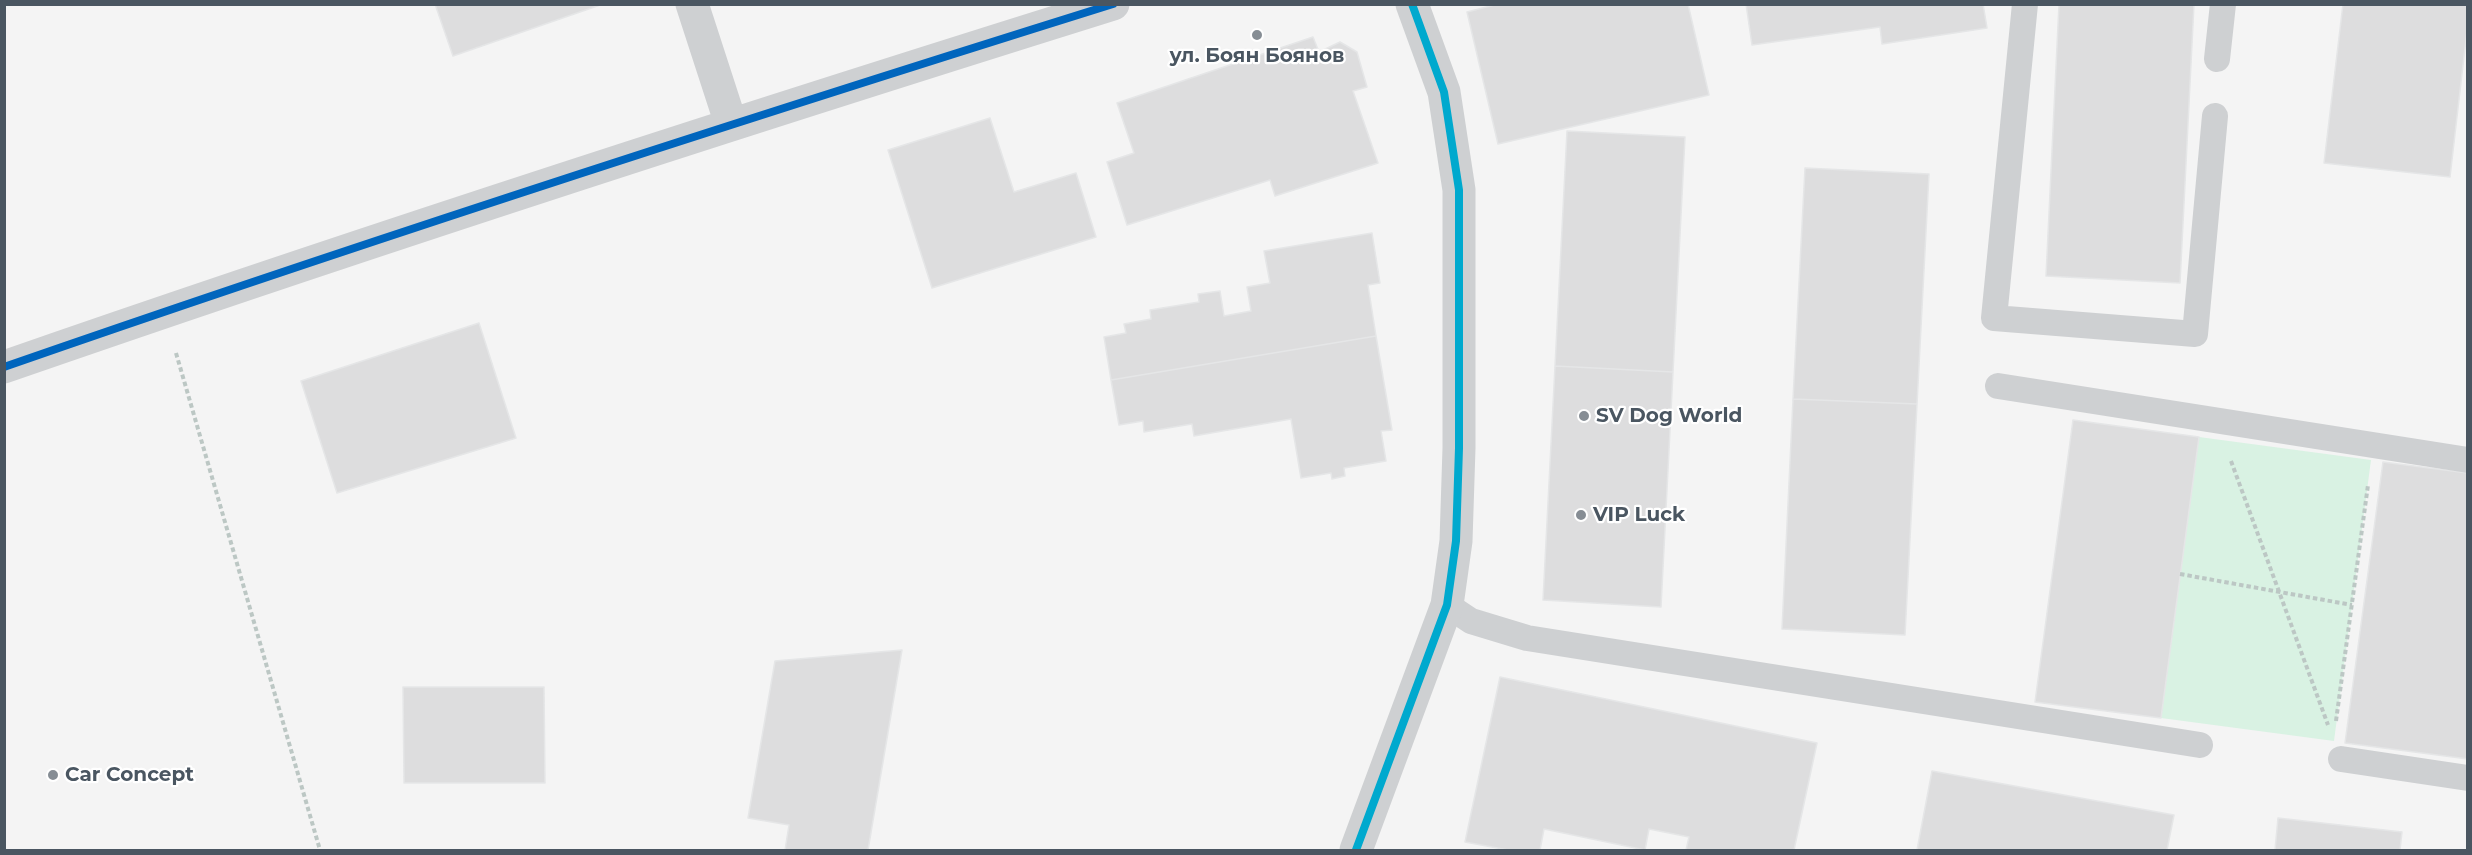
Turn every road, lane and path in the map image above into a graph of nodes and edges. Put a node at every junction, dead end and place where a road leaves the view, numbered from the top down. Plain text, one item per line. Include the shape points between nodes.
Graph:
1 (692, 4) edge
2 (1113, 4) edge
3 (1412, 4) edge
4 (2025, 4) edge
5 (2223, 4) edge
6 (2217, 59) dead end
7 (2215, 116) dead end
8 (732, 124) junction
9 (164, 311) junction
10 (4, 367) edge
11 (1998, 386) dead end
12 (2230, 458) dead end
13 (2468, 460) edge
14 (2368, 482) dead end
15 (2180, 574) dead end
16 (2279, 591) junction
17 (1447, 605) junction
18 (2352, 605) junction
19 (2200, 745) dead end
20 (2337, 750) junction
21 (2468, 778) edge
22 (320, 850) edge
23 (1356, 850) edge

1 - 8 street
2 - 8 street
3 - 17 street via 1444,92 1459,190 1458,479 1456,541
4 - 7 lane via 1994,318 2195,334
5 - 6 lane
8 - 9 street
9 - 10 street
9 - 22 path
11 - 13 lane
12 - 16 path
14 - 18 path
15 - 16 path
16 - 18 path
16 - 20 path
17 - 19 lane via 1471,621 1527,639
17 - 23 street
18 - 20 path
20 - 21 lane

